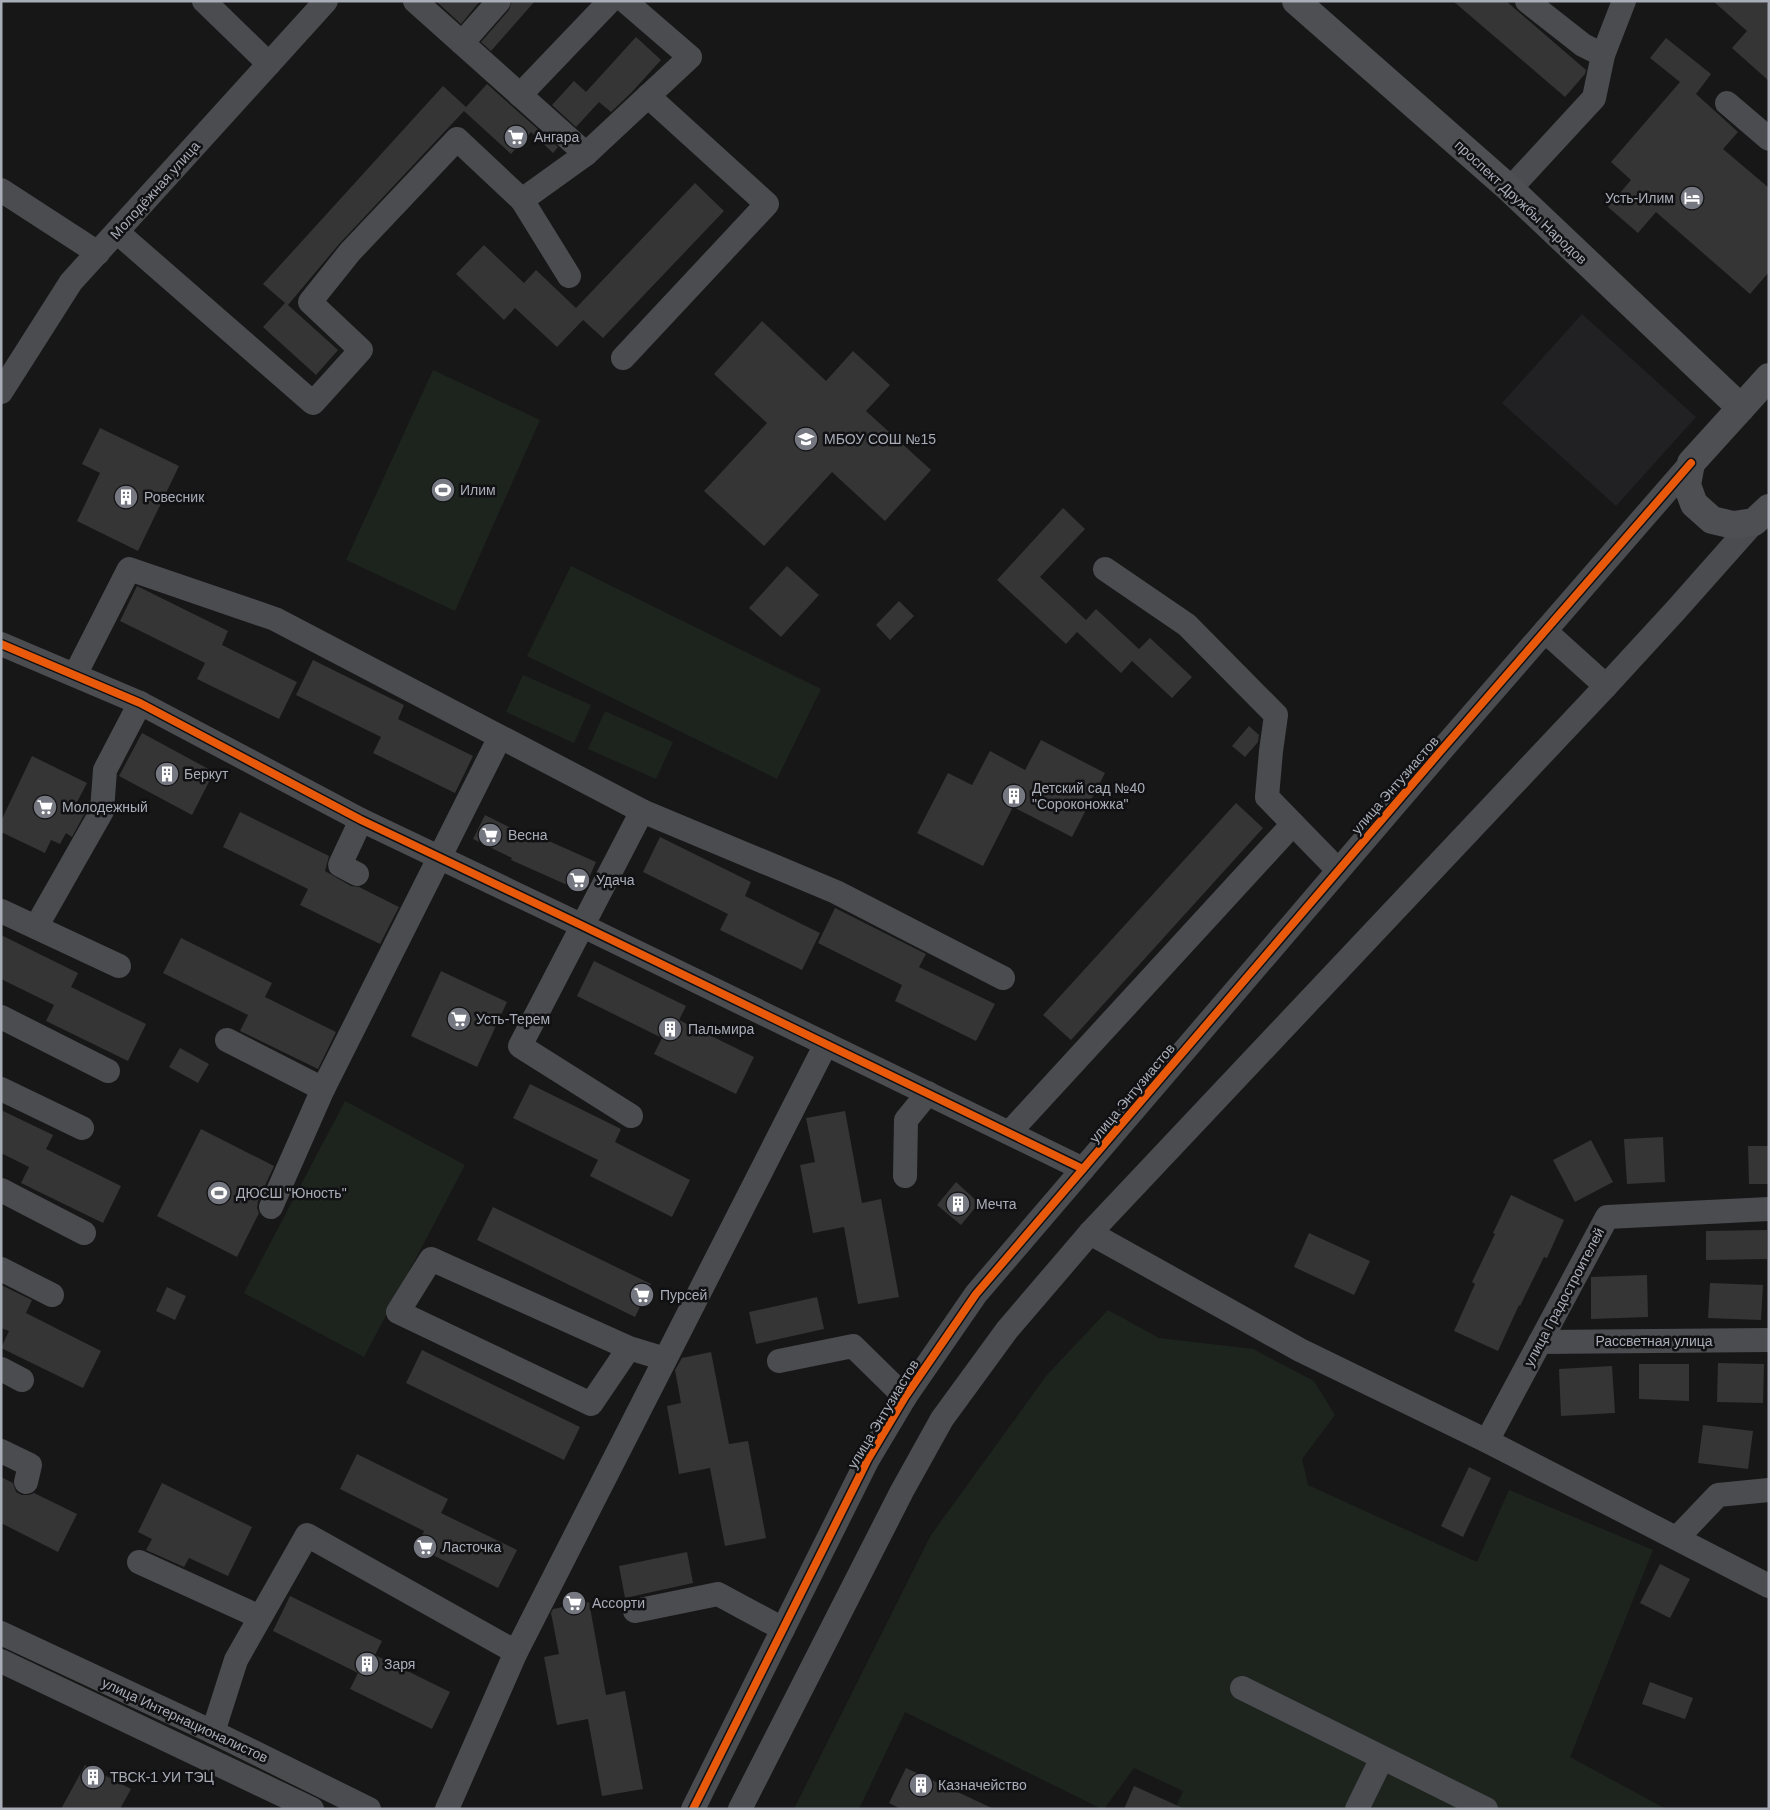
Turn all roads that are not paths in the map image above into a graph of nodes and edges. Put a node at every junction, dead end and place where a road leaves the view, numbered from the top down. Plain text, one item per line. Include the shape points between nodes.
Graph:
1 (326, 1) edge
2 (415, 1) edge
3 (499, 1) edge
4 (610, 1) edge
5 (625, 1) edge
6 (1296, 1) edge
7 (1527, 1) edge
8 (1624, 1) edge
9 (216, 5) edge
10 (462, 43) junction
11 (1602, 54) junction
12 (269, 64) junction
13 (520, 95) junction
14 (648, 96) junction
15 (1727, 102) dead end
16 (1769, 139) edge
17 (586, 154) junction
18 (1510, 189) junction
19 (1, 190) edge
20 (522, 200) junction
21 (117, 232) junction
22 (98, 253) junction
23 (569, 276) dead end
24 (623, 358) dead end
25 (1769, 377) edge
26 (1, 392) edge
27 (1741, 408) junction
28 (1691, 463) junction
29 (1761, 515) edge
30 (1105, 569) dead end
31 (1545, 632) junction
32 (1, 644) edge
33 (75, 675) junction
34 (1606, 686) junction
35 (140, 703) junction
36 (500, 737) junction
37 (642, 811) junction
38 (361, 820) junction
39 (1293, 824) junction
40 (438, 857) junction
41 (1338, 870) junction
42 (357, 874) dead end
43 (1, 911) edge
44 (583, 926) junction
45 (36, 927) junction
46 (119, 966) dead end
47 (1003, 978) dead end
48 (1, 1017) edge
49 (228, 1040) dead end
50 (826, 1044) junction
51 (108, 1071) dead end
52 (1, 1089) edge
53 (323, 1090) junction
54 (928, 1093) junction
55 (631, 1116) dead end
56 (82, 1128) dead end
57 (1009, 1133) junction
58 (1083, 1169) junction
59 (905, 1176) dead end
60 (1, 1190) edge
61 (271, 1208) dead end
62 (1769, 1209) edge
63 (84, 1233) dead end
64 (1090, 1233) junction
65 (1, 1269) edge
66 (52, 1295) dead end
67 (1769, 1340) edge
68 (1540, 1342) junction
69 (629, 1348) junction
70 (665, 1359) junction
71 (779, 1361) dead end
72 (1, 1369) edge
73 (22, 1380) dead end
74 (904, 1397) junction
75 (1487, 1441) junction
76 (1, 1451) edge
77 (26, 1482) dead end
78 (1769, 1490) edge
79 (1677, 1538) junction
80 (139, 1562) dead end
81 (1769, 1586) edge
82 (635, 1611) dead end
83 (260, 1617) junction
84 (783, 1629) junction
85 (1, 1633) edge
86 (516, 1652) junction
87 (1, 1661) edge
88 (1242, 1688) dead end
89 (213, 1732) junction
90 (1382, 1758) junction
91 (312, 1809) edge
92 (369, 1809) edge
93 (447, 1809) edge
94 (693, 1809) edge
95 (740, 1809) edge
96 (1358, 1809) edge
97 (1486, 1809) edge

1 - 12 street, Молодёжная улица
2 - 10 street
3 - 10 street
4 - 13 street
5 - 14 street via 690,57
6 - 18 main road, проспект Дружбы Народов
7 - 11 street via 1583,45
8 - 11 street
9 - 12 street
10 - 13 street
11 - 18 street via 1594,98
12 - 21 street, Молодёжная улица
13 - 17 street
14 - 17 street
14 - 24 street via 767,204
15 - 16 street
17 - 20 street
18 - 27 main road, проспект Дружбы Народов
19 - 22 street
20 - 21 street via 457,139 350,252 310,302 361,350 313,403
20 - 23 street
21 - 22 street, Молодёжная улица
22 - 26 street, Молодёжная улица via 71,282
25 - 27 main road
27 - 28 main road
28 - 29 main road via 1687,486 1694,504 1712,520 1733,525
28 - 31 street, улица Энтузиастов
29 - 34 street
30 - 39 street via 1187,625 1276,715 1268,797
31 - 34 street
31 - 41 street, улица Энтузиастов
32 - 33 street
33 - 35 street
33 - 36 street via 129,569 275,619
34 - 64 street
35 - 38 street
35 - 45 street via 105,770 102,811
36 - 37 street
36 - 40 street
37 - 44 street
37 - 47 street via 836,892
38 - 40 street
38 - 42 street via 340,865
39 - 41 street
39 - 57 street
40 - 44 street
40 - 53 street
41 - 58 street, улица Энтузиастов
43 - 45 street
44 - 50 street
44 - 55 street via 520,1046
45 - 46 street
48 - 51 street
49 - 53 street
50 - 54 street
50 - 70 street
52 - 56 street
53 - 61 street
54 - 57 street
54 - 59 street via 906,1120
57 - 58 street
58 - 74 street, улица Энтузиастов via 976,1294
60 - 63 street
62 - 68 street, улица Градостроителей via 1607,1216
64 - 75 street via 1300,1350
64 - 95 street via 1007,1330 942,1419
65 - 66 street
67 - 68 street, Рассветная улица
68 - 75 street, улица Градостроителей
69 - 69 street via 591,1404 398,1312 431,1259
69 - 70 street
70 - 86 street
71 - 74 street via 853,1346
72 - 73 street
74 - 84 street, улица Энтузиастов via 868,1459
75 - 79 street
76 - 77 street via 30,1465
78 - 79 street via 1718,1495
79 - 81 street
80 - 83 street
82 - 84 street via 718,1594
83 - 86 street via 307,1535
83 - 89 street via 236,1660
84 - 94 street, улица Энтузиастов
85 - 89 street, улица Интернационалистов
86 - 93 street
87 - 91 street, улица Интернационалистов
88 - 90 street
89 - 92 street, улица Интернационалистов
90 - 96 street
90 - 97 street

